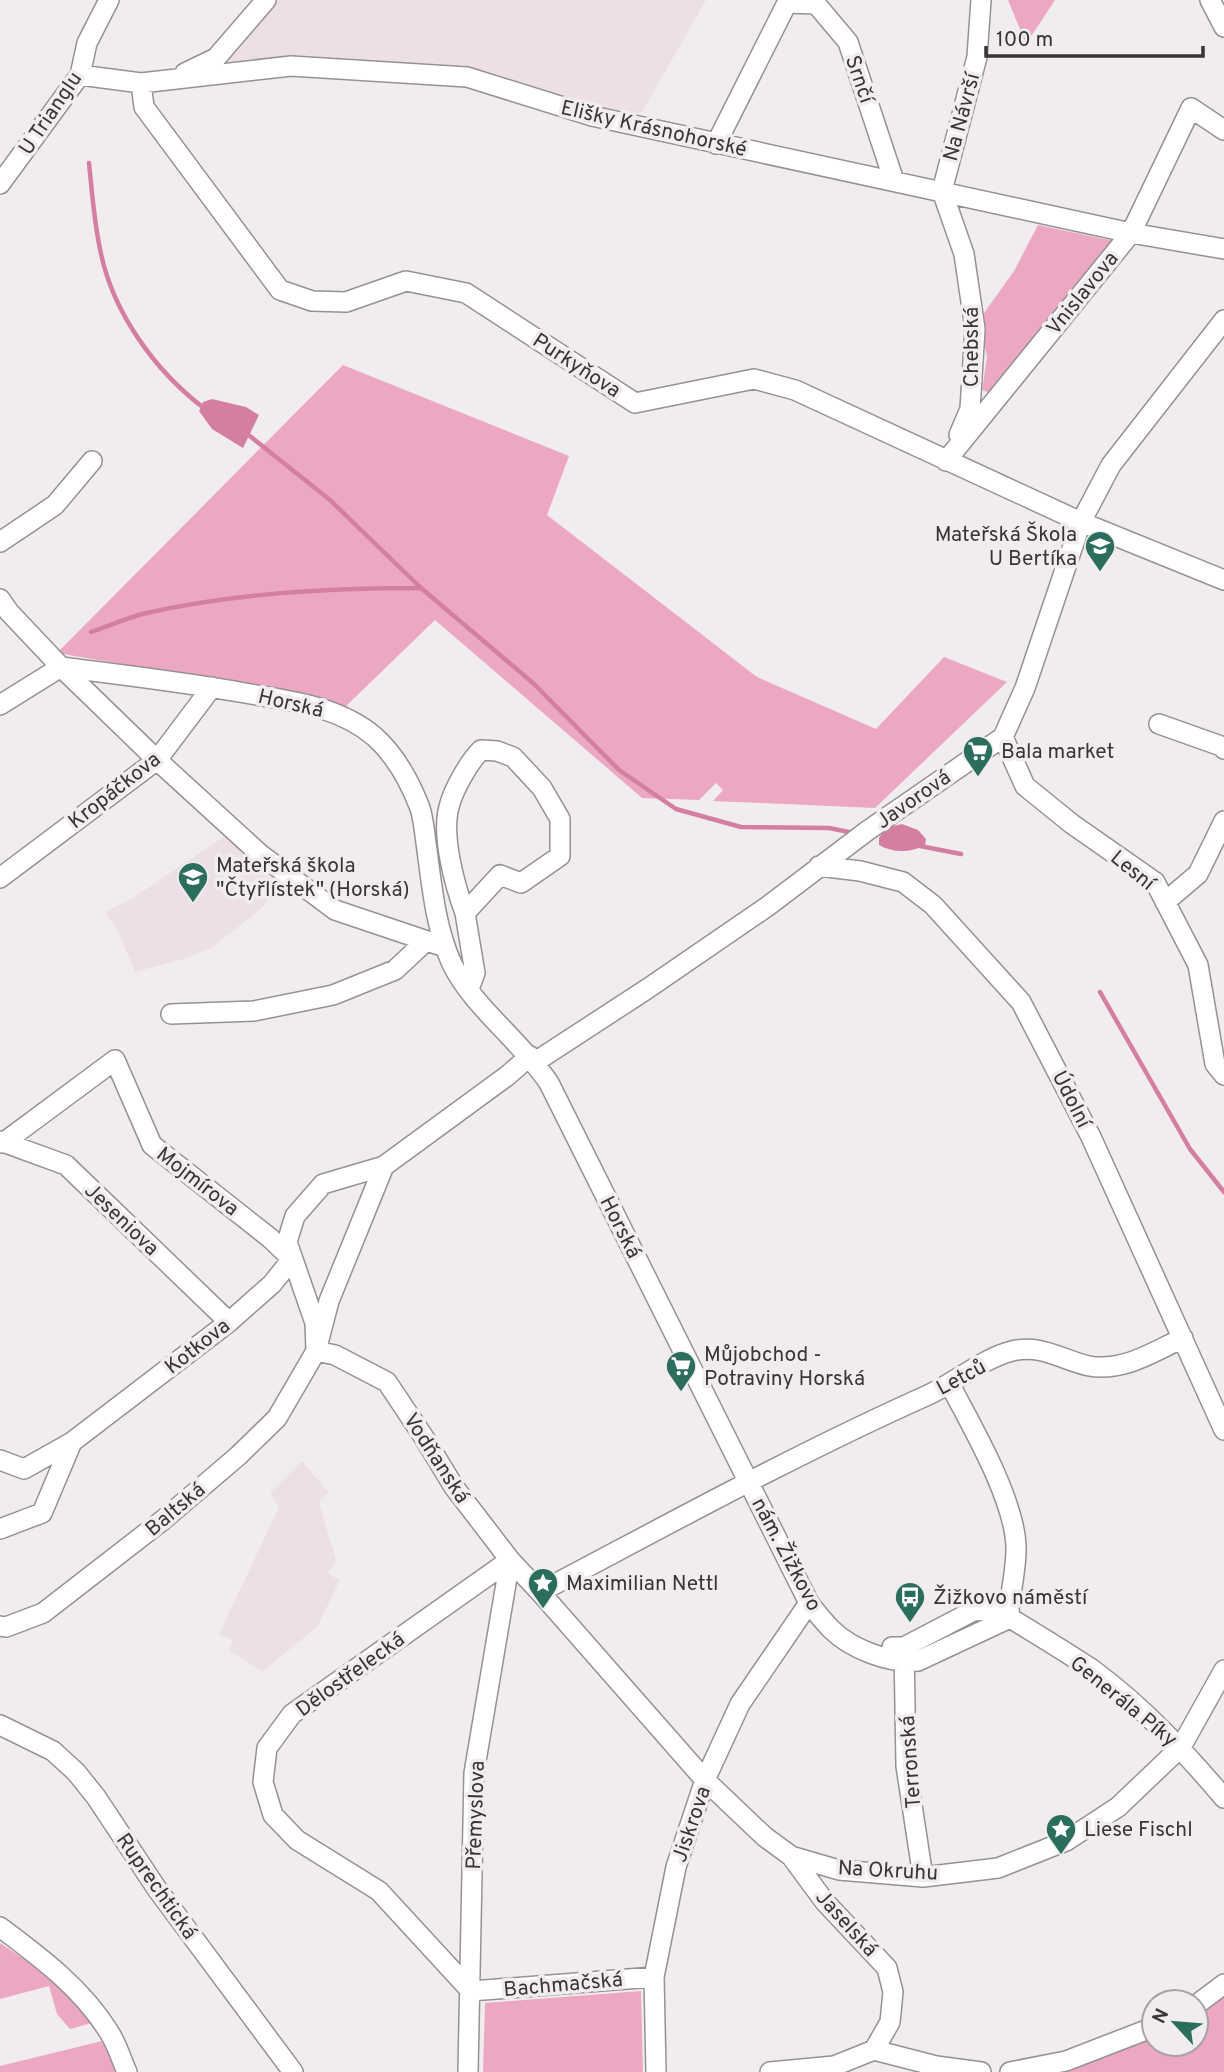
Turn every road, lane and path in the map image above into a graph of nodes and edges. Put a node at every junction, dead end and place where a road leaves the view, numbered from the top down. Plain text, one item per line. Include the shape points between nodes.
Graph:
1 (109, 0) edge
2 (267, 0) edge
3 (981, 0) edge
4 (1210, 0) edge
5 (1224, 27) edge
6 (80, 75) junction
7 (173, 80) junction
8 (141, 83) junction
9 (1224, 130) edge
10 (716, 144) junction
11 (894, 181) junction
12 (0, 184) edge
13 (942, 191) junction
14 (1131, 233) junction
15 (1224, 249) edge
16 (1224, 320) edge
17 (92, 461) dead end
18 (946, 461) junction
19 (1081, 522) junction
20 (0, 542) edge
21 (1224, 580) edge
22 (0, 599) edge
23 (61, 667) junction
24 (212, 687) junction
25 (0, 705) edge
26 (1159, 724) dead end
27 (1003, 737) junction
28 (1224, 749) edge
29 (157, 760) junction
30 (1224, 821) edge
31 (819, 866) junction
32 (0, 878) edge
33 (1165, 902) junction
34 (465, 913) junction
35 (426, 941) junction
36 (445, 947) junction
37 (469, 989) junction
38 (171, 1014) dead end
39 (533, 1059) junction
40 (1224, 1075) edge
41 (2, 1142) edge
42 (384, 1166) junction
43 (292, 1259) junction
44 (229, 1322) junction
45 (1183, 1338) junction
46 (316, 1351) junction
47 (950, 1385) junction
48 (1224, 1430) edge
49 (72, 1443) junction
50 (0, 1461) edge
51 (749, 1482) junction
52 (0, 1529) edge
53 (510, 1560) junction
54 (540, 1592) junction
55 (809, 1603) junction
56 (1010, 1614) junction
57 (0, 1626) edge
58 (905, 1655) junction
59 (1224, 1670) edge
60 (0, 1725) edge
61 (1181, 1747) junction
62 (705, 1780) junction
63 (1224, 1798) edge
64 (791, 1856) junction
65 (923, 1877) junction
66 (3, 1935) edge
67 (654, 1977) junction
68 (471, 1991) junction
69 (1140, 2032) edge
70 (874, 2050) junction
71 (127, 2072) edge
72 (293, 2072) edge
73 (468, 2072) edge
74 (656, 2072) edge
75 (770, 2072) edge
76 (981, 2072) edge
77 (1010, 2072) edge

1 - 6 street, U Trianglu via 87,43
2 - 7 street via 216,58
3 - 13 street, Na Návrší via 977,57
4 - 5 street
6 - 8 street, Elišky Krásnohorské
6 - 12 street, U Trianglu
7 - 8 street, Elišky Krásnohorské
7 - 10 street, Elišky Krásnohorské via 290,66 467,77 592,116
8 - 18 street, Purkyňova via 144,107 280,290 312,301 346,302 407,281 467,293 635,403 754,379 795,390
9 - 14 street, Vnislavova via 1191,108
10 - 11 street, Elišky Krásnohorské
10 - 11 street, Srnčí via 787,4 816,4 848,42
11 - 13 street, Elišky Krásnohorské
13 - 14 street, Elišky Krásnohorské
13 - 18 street, Chebská via 964,254 975,329 970,409
14 - 15 street, Elišky Krásnohorské
14 - 18 street, Vnislavova
16 - 19 street via 1111,466
17 - 20 street via 55,505
18 - 19 street, Purkyňova
19 - 21 street, Purkyňova
19 - 27 street via 1025,688
22 - 23 street
23 - 24 street, Horská
23 - 25 street
23 - 29 street
24 - 29 street, Kropáčkova
24 - 36 street, Horská via 309,704 340,715 391,753 421,811
26 - 28 street
27 - 31 street, Javorová
27 - 33 street, Lesní via 1025,786 1155,882
29 - 32 street, Kropáčkova
29 - 35 street via 260,854 335,910
30 - 33 street via 1198,874
31 - 39 street, Javorová via 659,981
31 - 45 street, Údolní via 903,882 933,905 1021,1002 1091,1137
33 - 40 street, Lesní via 1198,965 1215,1064
34 - 34 street via 453,881 449,807 472,759 481,750 497,751 513,757 542,788 560,819 560,856 521,883 500,874
34 - 37 street via 475,973
35 - 36 street
35 - 38 street via 395,970 333,995 254,1011
36 - 37 street, Horská
37 - 39 street, Horská
39 - 42 street
39 - 51 street, Horská
41 - 43 street, Mojmírova via 115,1060 152,1144
41 - 44 street, Jeseniova via 66,1165
42 - 43 street via 323,1184 295,1216 287,1242
42 - 46 street, Baltská via 329,1301
43 - 44 street, Kotkova via 272,1284
43 - 46 street via 315,1323
44 - 49 street, Kotkova
45 - 47 street, Letců via 1125,1366 1089,1366 1043,1350 1012,1352 963,1374
45 - 48 street, Údolní
46 - 53 street, Vodňanská via 335,1355 387,1382 454,1487
46 - 57 street, Baltská via 277,1418 238,1456 43,1613 6,1628
47 - 51 street, Letců
47 - 56 street via 1012,1517 1016,1550
49 - 50 street via 24,1469
49 - 52 street, Kotkova via 42,1513
51 - 54 street, Letců
51 - 55 street, nám. Žižkovo
53 - 54 street, Vodňanská
53 - 68 street, Přemyslova via 474,1773
53 - 68 street, Dělostřelecká via 292,1714 267,1748 263,1782 273,1815 297,1840 379,1891
54 - 62 street, Na Okruhu
55 - 58 street, nám. Žižkovo via 832,1631 861,1648 885,1659
55 - 62 street, Jiskrova via 740,1704
56 - 58 street via 918,1661
56 - 61 street, Generála Píky via 1093,1671
58 - 65 street, Terronská via 906,1766
59 - 61 street, Na Okruhu
60 - 72 street, Ruprechtická via 53,1751 76,1772
61 - 63 street, Generála Píky
61 - 65 street, Na Okruhu via 1118,1807 1066,1841 998,1868
62 - 64 street, Na Okruhu
62 - 67 street, Jiskrova via 676,1867
64 - 65 street, Na Okruhu via 839,1870
64 - 70 street, Jaselská via 825,1902 887,1968 893,1992 890,2022
66 - 71 street via 49,1963 79,1994 110,2033
67 - 68 street, Bachmačská
67 - 74 street, Jiskrova
68 - 73 street, Přemyslova
69 - 77 street via 1066,2061
70 - 75 street via 834,2067
70 - 76 street via 936,2067

